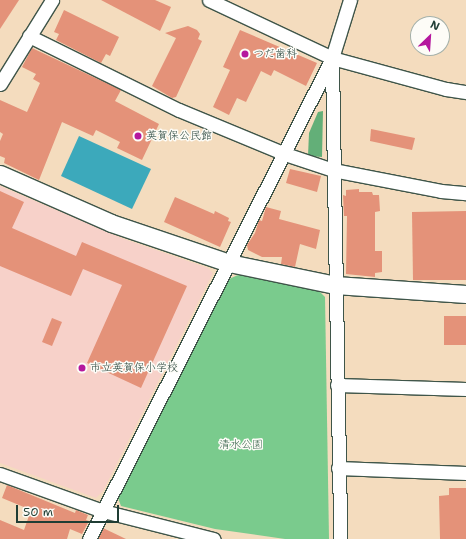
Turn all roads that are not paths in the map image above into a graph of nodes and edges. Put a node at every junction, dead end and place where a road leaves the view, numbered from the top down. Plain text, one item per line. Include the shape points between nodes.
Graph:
1 (52, 0) edge
2 (209, 0) edge
3 (350, 0) edge
4 (29, 36) junction
5 (332, 58) junction
6 (0, 84) edge
7 (466, 92) edge
8 (284, 154) junction
9 (333, 170) junction
10 (0, 174) edge
11 (466, 193) edge
12 (229, 263) junction
13 (335, 285) junction
14 (466, 294) edge
15 (337, 385) junction
16 (466, 389) edge
17 (338, 468) junction
18 (466, 473) edge
19 (0, 474) edge
20 (103, 511) junction
21 (89, 539) edge
22 (214, 539) edge
23 (340, 539) edge

1 - 4 street
2 - 5 street
3 - 5 street
4 - 6 street
4 - 8 street via 179,110
5 - 7 street via 446,89
5 - 8 street
5 - 9 street
8 - 9 street
8 - 12 street
9 - 11 street via 441,191
9 - 13 street
10 - 12 street via 111,223
12 - 13 street
12 - 20 street
13 - 14 street
13 - 15 street
15 - 16 street
15 - 17 street
17 - 18 street
17 - 23 street
19 - 20 street
20 - 21 street
20 - 22 street

